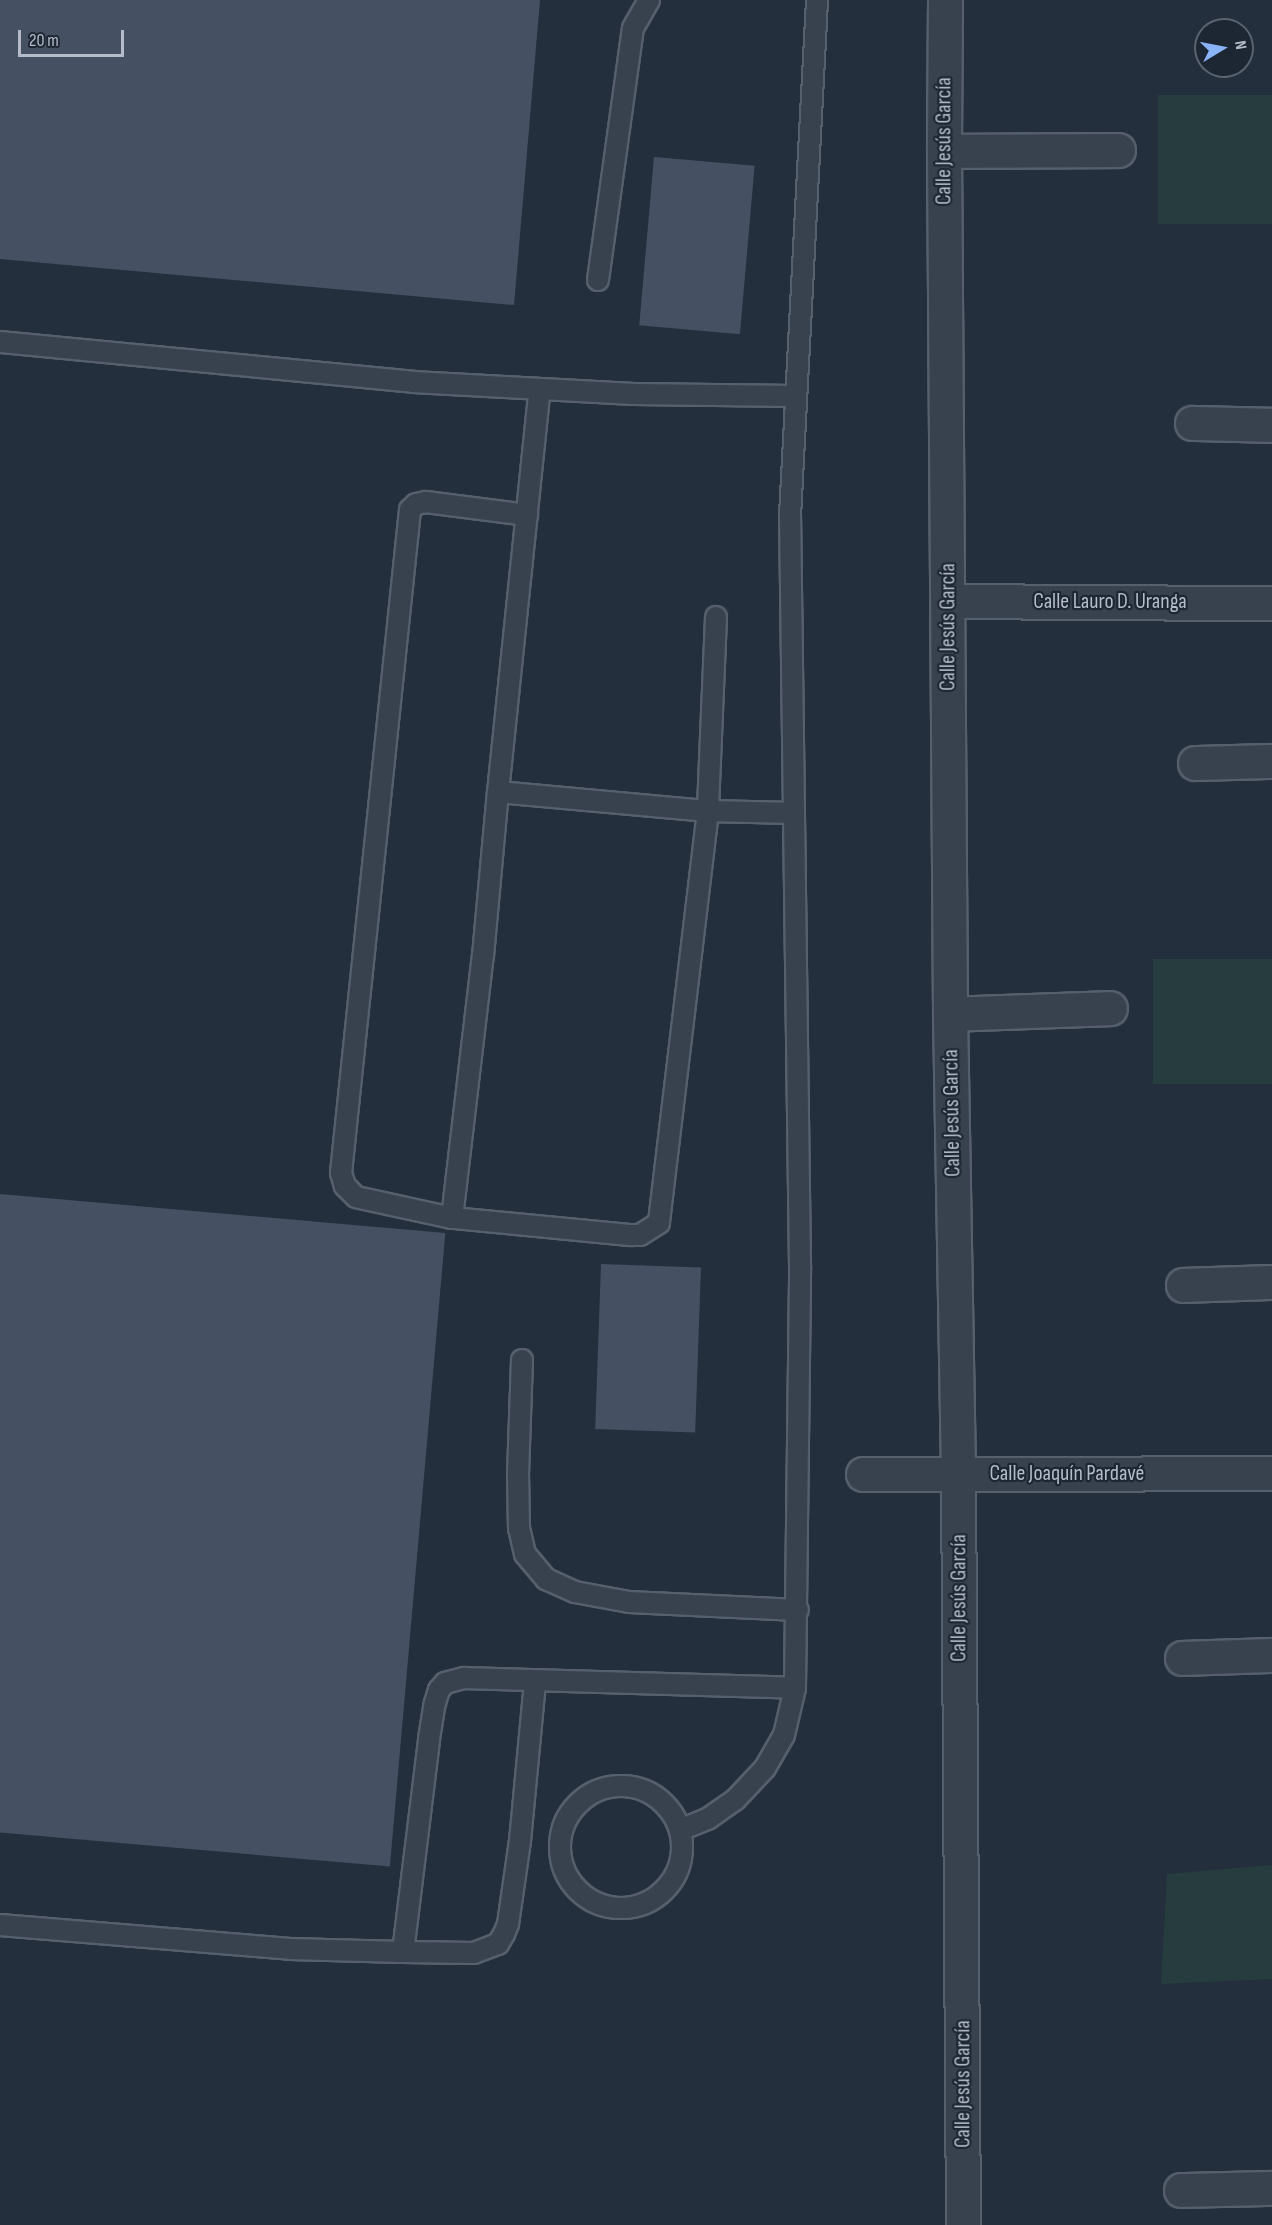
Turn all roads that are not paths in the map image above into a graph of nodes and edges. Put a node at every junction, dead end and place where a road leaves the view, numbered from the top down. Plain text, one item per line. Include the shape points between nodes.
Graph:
1 (649, 0) edge
2 (818, 0) edge
3 (945, 0) edge
4 (1118, 150) dead end
5 (944, 152) junction
6 (598, 280) dead end
7 (0, 342) edge
8 (540, 389) junction
9 (796, 396) junction
10 (1192, 423) dead end
11 (1272, 425) edge
12 (527, 515) junction
13 (949, 601) junction
14 (1272, 603) edge
15 (716, 616) dead end
16 (1272, 761) edge
17 (1195, 763) dead end
18 (498, 792) junction
19 (708, 811) junction
20 (794, 813) junction
21 (1110, 1008) dead end
22 (950, 1014) junction
23 (452, 1218) junction
24 (1272, 1282) edge
25 (1183, 1285) dead end
26 (522, 1360) dead end
27 (1272, 1473) edge
28 (863, 1474) dead end
29 (958, 1475) junction
30 (798, 1610) junction
31 (1272, 1655) edge
32 (1182, 1658) dead end
33 (535, 1682) junction
34 (795, 1688) junction
35 (680, 1830) junction
36 (0, 1925) edge
37 (403, 1952) junction
38 (1272, 2188) edge
39 (1181, 2190) dead end
40 (963, 2225) edge

1 - 6 lane via 633,28
2 - 9 lane
3 - 5 street, Calle Jesús García
4 - 5 street
5 - 13 street, Calle Jesús García
7 - 8 lane via 413,382
8 - 9 lane
8 - 12 lane
9 - 20 lane via 790,516
10 - 11 street
12 - 18 lane
12 - 23 lane via 426,502 410,510 341,1173 345,1186 356,1197
13 - 14 street, Calle Lauro D. Uranga
13 - 22 street, Calle Jesús García
15 - 19 lane
16 - 17 street
18 - 19 lane
18 - 23 lane
19 - 20 lane
19 - 23 lane via 659,1223 640,1235 630,1235
20 - 30 lane via 800,1266
21 - 22 street
22 - 29 street, Calle Jesús García
24 - 25 street
26 - 30 lane via 519,1528 525,1554 546,1580 575,1592 629,1602
27 - 29 street, Calle Joaquín Pardavé
28 - 29 street, Calle Joaquín Pardavé
29 - 40 street, Calle Jesús García
30 - 34 lane
31 - 32 street
33 - 34 lane
33 - 37 lane via 520,1841 504,1934 498,1944 474,1953
33 - 37 lane via 464,1678 445,1683 439,1690 429,1739
34 - 35 lane via 784,1735 765,1768 735,1800 709,1818
35 - 35 lane via 673,1814 646,1791 630,1787 596,1791 581,1800 563,1829 562,1864 581,1893 612,1908 629,1908 646,1903 672,1881 680,1865
36 - 37 lane via 290,1949
38 - 39 street

